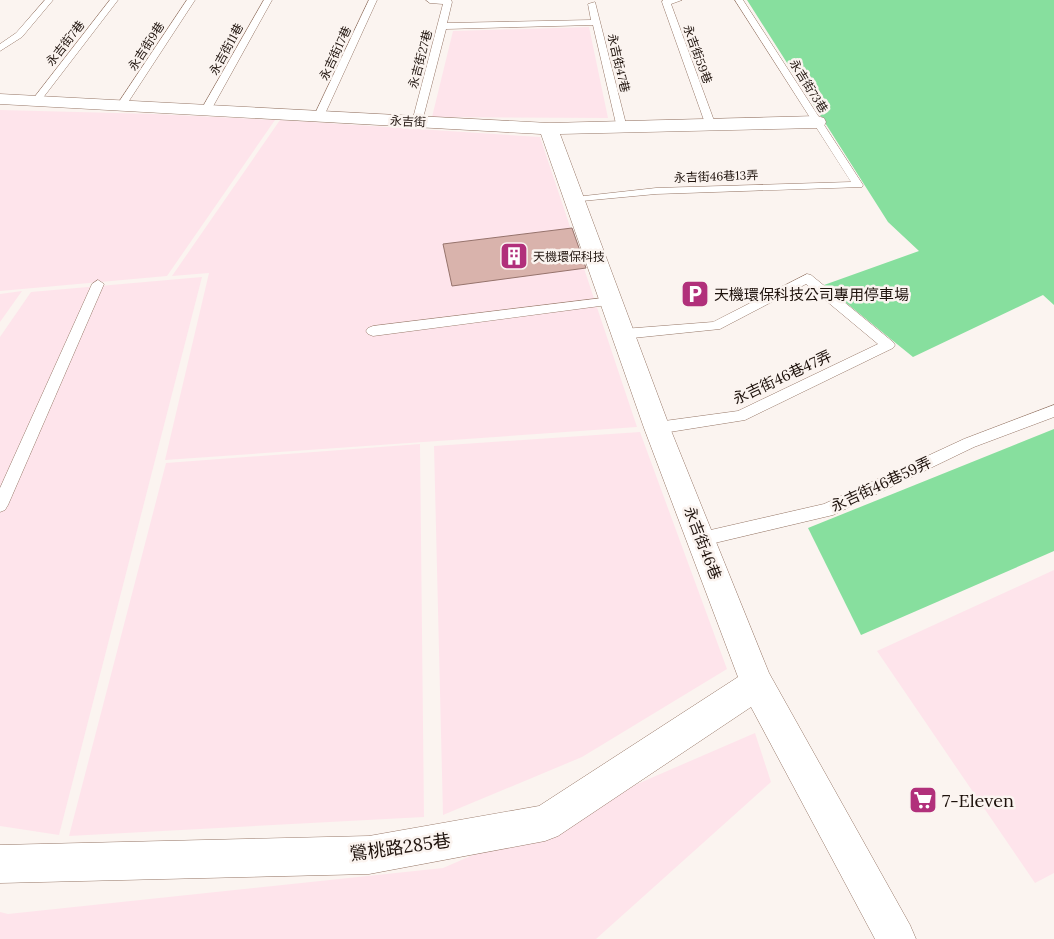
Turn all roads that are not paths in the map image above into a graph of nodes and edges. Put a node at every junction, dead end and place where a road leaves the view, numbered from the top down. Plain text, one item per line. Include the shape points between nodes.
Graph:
1 (49, 0) edge
2 (114, 0) edge
3 (191, 0) edge
4 (268, 0) edge
5 (373, 0) edge
6 (430, 0) edge
7 (678, 0) edge
8 (740, 0) edge
9 (592, 4) dead end
10 (597, 22) junction
11 (442, 26) junction
12 (0, 48) edge
13 (0, 99) edge
14 (36, 101) junction
15 (122, 105) junction
16 (206, 110) junction
17 (319, 116) junction
18 (417, 122) junction
19 (817, 122) junction
20 (711, 126) junction
21 (622, 128) junction
22 (549, 129) junction
23 (858, 186) joint
24 (575, 200) junction
25 (98, 284) dead end
26 (611, 301) junction
27 (373, 331) dead end
28 (623, 334) junction
29 (1054, 411) edge
30 (657, 428) junction
31 (0, 505) edge
32 (702, 539) junction
33 (757, 684) junction
34 (0, 864) edge
35 (896, 939) edge

1 - 12 lane via 19,35
2 - 14 lane, 永吉街7巷
3 - 15 lane, 永吉街9巷
4 - 16 lane, 永吉街11巷
5 - 17 lane, 永吉街17巷
6 - 11 lane, 永吉街27巷 via 448,2
7 - 20 lane, 永吉街59巷 via 666,2
8 - 19 lane, 永吉街73巷
9 - 10 lane, 永吉街47巷
10 - 11 lane
10 - 21 lane, 永吉街47巷
11 - 18 lane, 永吉街27巷
13 - 14 street, 永吉街
14 - 15 street, 永吉街
15 - 16 street, 永吉街
16 - 17 street, 永吉街
17 - 18 street, 永吉街
18 - 22 street, 永吉街
19 - 20 street, 永吉街
19 - 23 lane, 永吉街73巷
20 - 21 street, 永吉街
21 - 22 street, 永吉街
22 - 24 street, 永吉街46巷
23 - 24 lane, 永吉街46巷13弄 via 656,191
24 - 26 street, 永吉街46巷
25 - 31 lane
26 - 27 lane
26 - 28 street, 永吉街46巷
28 - 30 street, 永吉街46巷
28 - 30 lane, 永吉街46巷47弄 via 715,326 807,278 888,345 740,416
29 - 32 lane, 永吉街46巷59弄 via 969,443 827,510
30 - 32 street, 永吉街46巷
32 - 33 street, 永吉街46巷
33 - 34 street, 鶯桃路285巷 via 545,823 369,855
33 - 35 street, 永吉街46巷

